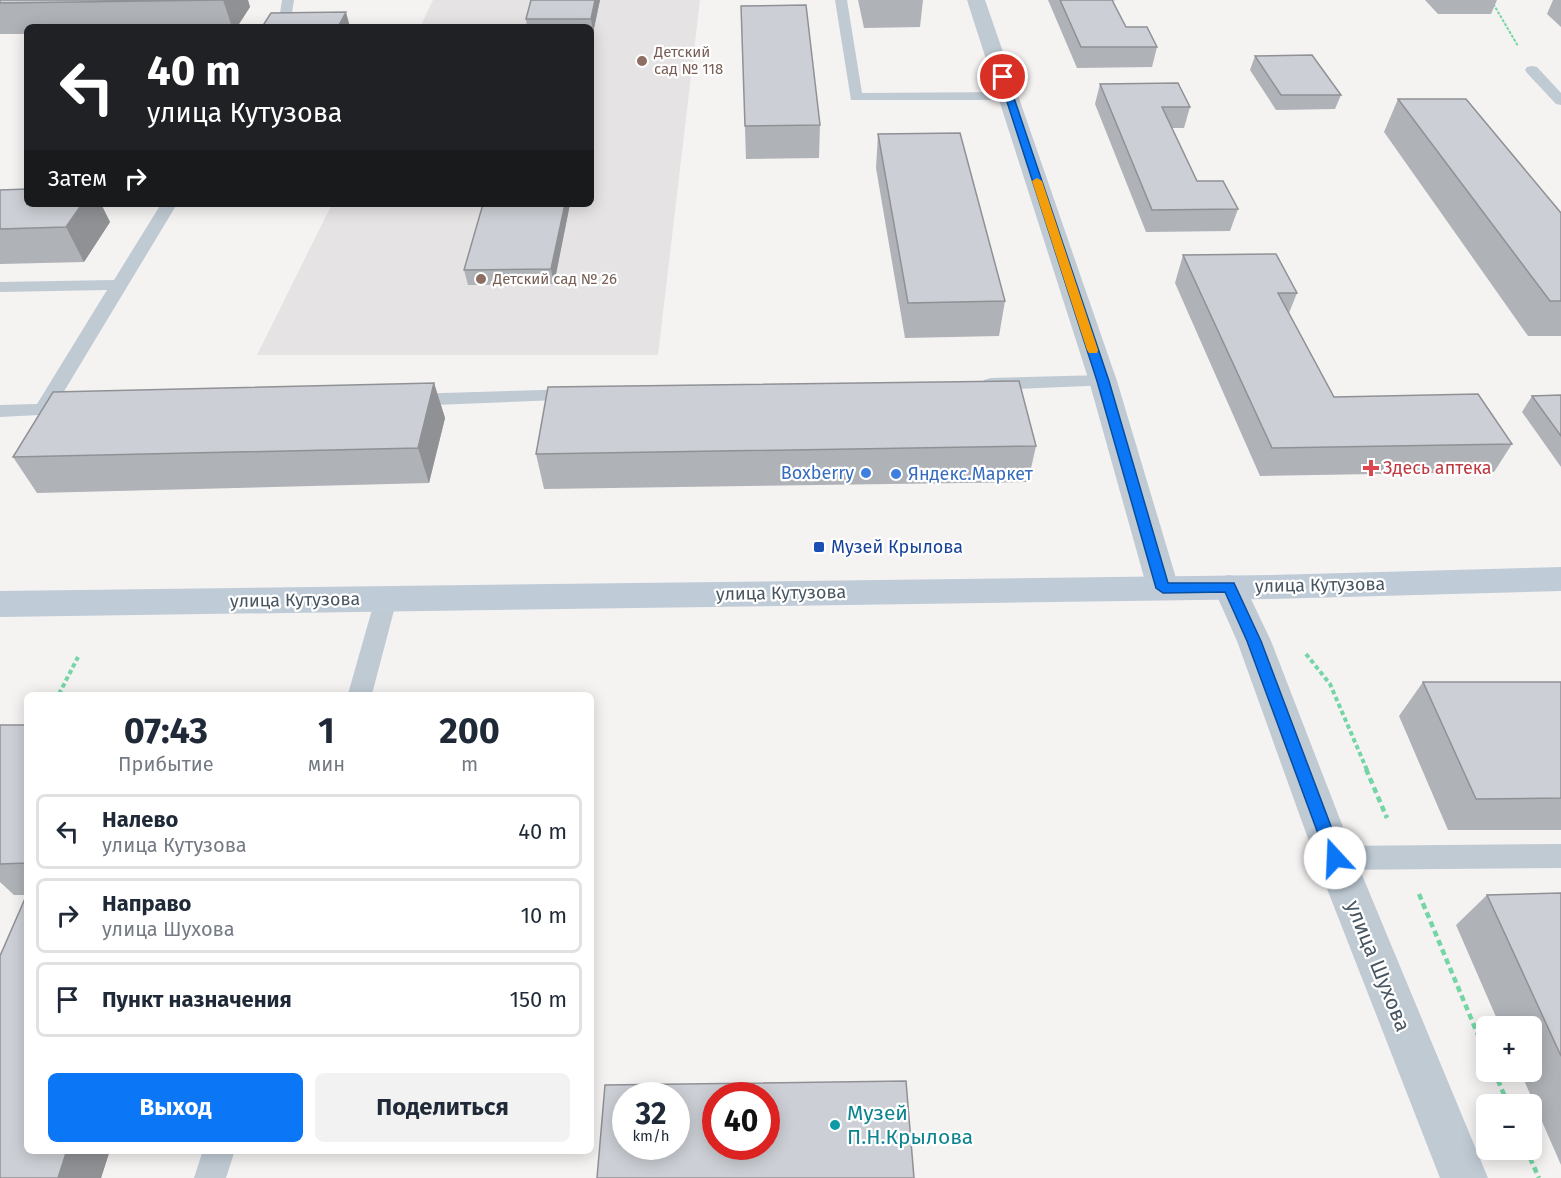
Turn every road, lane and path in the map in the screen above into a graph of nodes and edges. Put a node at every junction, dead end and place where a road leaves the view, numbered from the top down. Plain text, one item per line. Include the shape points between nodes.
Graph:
1 (288, 0) edge
2 (841, 0) edge
3 (976, 0) edge
4 (1491, 0) edge
5 (280, 24) edge
6 (1532, 70) joint
7 (1009, 96) junction
8 (1561, 101) edge
9 (167, 207) edge
10 (120, 285) junction
11 (0, 287) edge
12 (1103, 381) junction
13 (972, 384) edge
14 (591, 395) edge
15 (388, 400) edge
16 (91, 409) edge
17 (43, 410) junction
18 (0, 411) edge
19 (1561, 579) edge
20 (1229, 587) junction
21 (1163, 588) junction
22 (386, 599) junction
23 (0, 603) edge
24 (78, 657) dead end
25 (60, 692) edge
26 (361, 692) edge
27 (1561, 856) edge
28 (1335, 858) junction
29 (218, 1154) edge
30 (1531, 1160) edge
31 (210, 1178) edge
32 (1464, 1178) edge
33 (1539, 1178) edge

1 - 5 lane
2 - 7 lane via 856,97
3 - 7 street
4 - 6 path
6 - 8 lane
7 - 12 street
9 - 10 lane
10 - 11 lane
10 - 17 lane
12 - 13 lane
12 - 21 street
14 - 15 lane
16 - 17 lane
17 - 18 lane
19 - 20 main road, улица Кутузова
20 - 21 main road, улица Кутузова
20 - 28 street, улица Шухова via 1254,641
21 - 22 main road, улица Кутузова
22 - 23 main road, улица Кутузова
22 - 26 lane
24 - 25 path
27 - 28 lane
28 - 32 street, улица Шухова
29 - 31 lane
30 - 33 path

